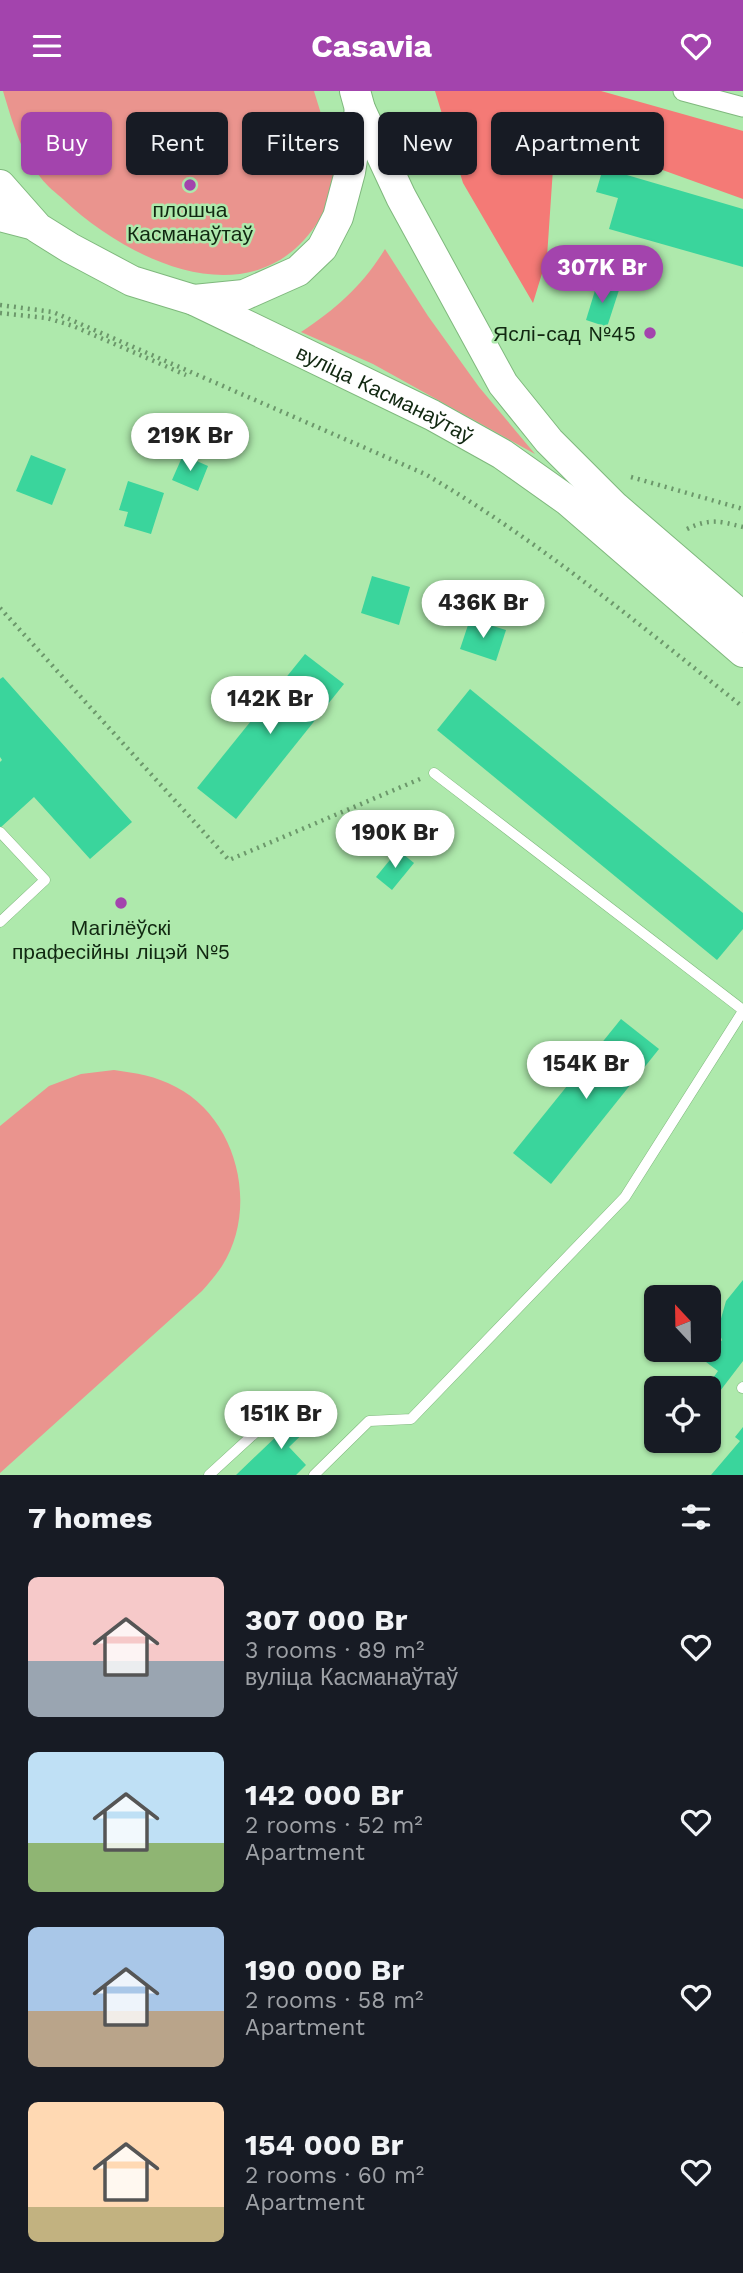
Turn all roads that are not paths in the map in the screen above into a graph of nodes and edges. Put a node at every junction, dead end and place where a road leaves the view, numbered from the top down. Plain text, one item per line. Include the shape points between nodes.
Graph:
1 (683, 91) edge
2 (357, 100) edge
3 (743, 107) edge
4 (0, 185) edge
5 (0, 218) edge
6 (38, 228) junction
7 (194, 300) junction
8 (743, 617) edge
9 (743, 652) edge
10 (434, 773) road end
11 (0, 832) edge
12 (0, 922) edge
13 (743, 1011) edge
14 (290, 1401) dead end
15 (209, 1475) edge
16 (314, 1475) edge

1 - 3 street
2 - 7 main road via 350,171 338,217 322,248 298,271 244,295
2 - 8 main road via 401,197 503,384 549,441 615,507
4 - 6 main road, вуліца Касманаўтаў
5 - 6 street
6 - 7 main road, вуліца Касманаўтаў via 132,281
7 - 9 main road, вуліца Касманаўтаў via 432,415 502,454 567,500
10 - 13 lane
11 - 12 lane via 46,880
13 - 16 lane via 625,1197 411,1419 369,1421
14 - 15 lane

